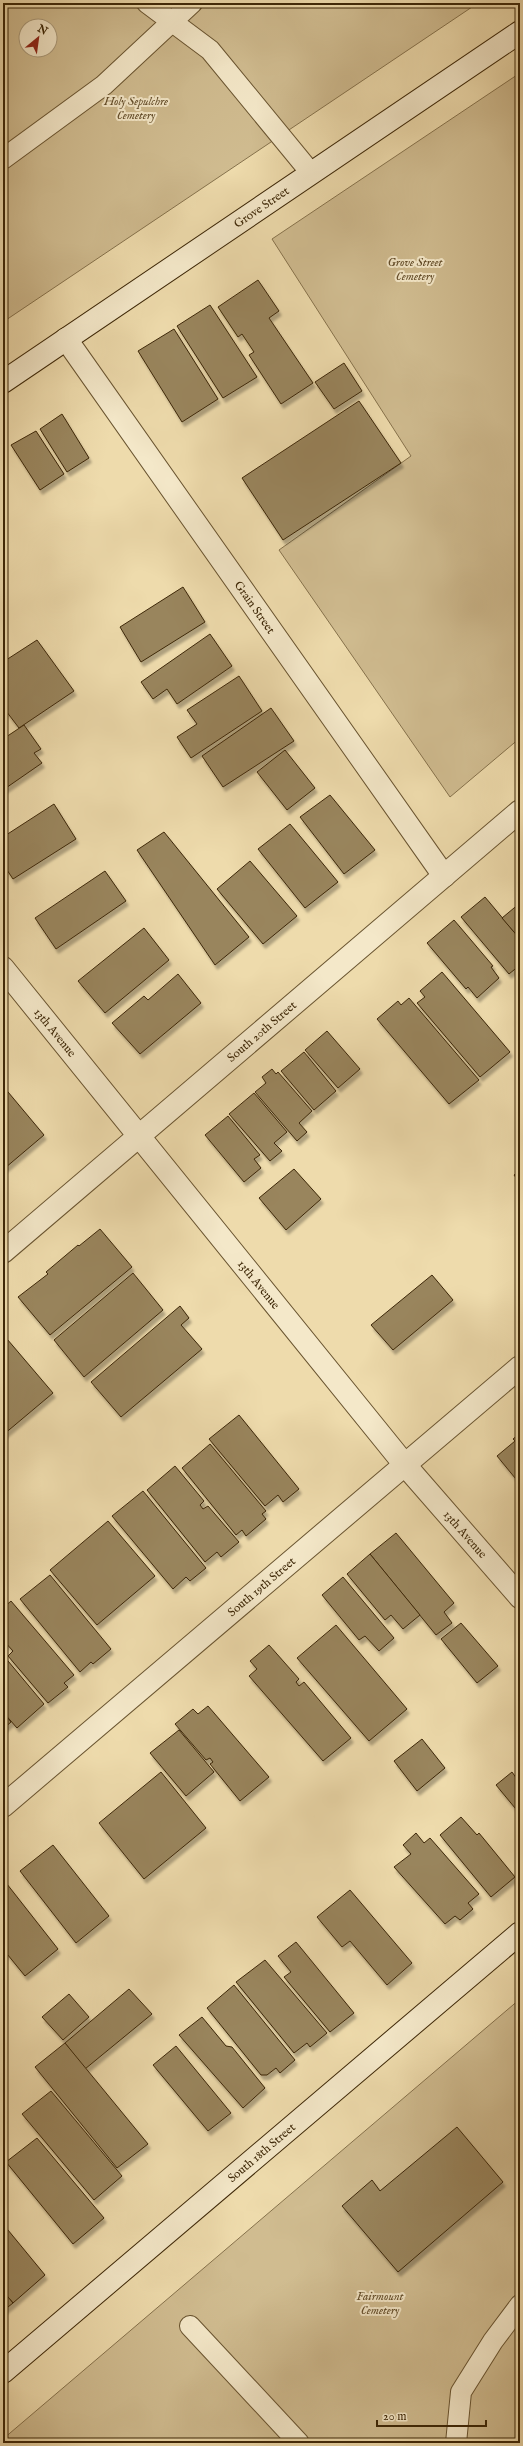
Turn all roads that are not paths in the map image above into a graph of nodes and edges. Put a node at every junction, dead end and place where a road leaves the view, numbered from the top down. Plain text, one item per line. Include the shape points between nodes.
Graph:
1 (147, 3) edge
2 (192, 3) edge
3 (171, 22) junction
4 (520, 32) edge
5 (3, 159) edge
6 (311, 173) junction
7 (66, 339) junction
8 (3, 382) edge
9 (520, 811) edge
10 (444, 876) junction
11 (3, 968) edge
12 (139, 1136) junction
13 (3, 1252) edge
14 (520, 1367) edge
15 (405, 1465) junction
16 (520, 1597) edge
17 (3, 1806) edge
18 (520, 1933) edge
19 (520, 2305) edge
20 (190, 2326) dead end
21 (3, 2372) edge
22 (299, 2443) edge
23 (456, 2443) edge

1 - 3 lane
2 - 3 lane
3 - 5 lane via 104,85
3 - 6 lane via 210,50
4 - 6 street, Grove Street
6 - 7 street, Grove Street
7 - 8 street, Grove Street
7 - 10 street, Grain Street
9 - 10 street, South 20th Street
10 - 12 street, South 20th Street
11 - 12 street, 13th Avenue
12 - 13 street, South 20th Street
12 - 15 street, 13th Avenue
14 - 15 street, South 19th Street
15 - 16 street, 13th Avenue
15 - 17 street, South 19th Street
18 - 21 street, South 18th Street
19 - 23 lane via 493,2341 461,2392
20 - 22 lane

